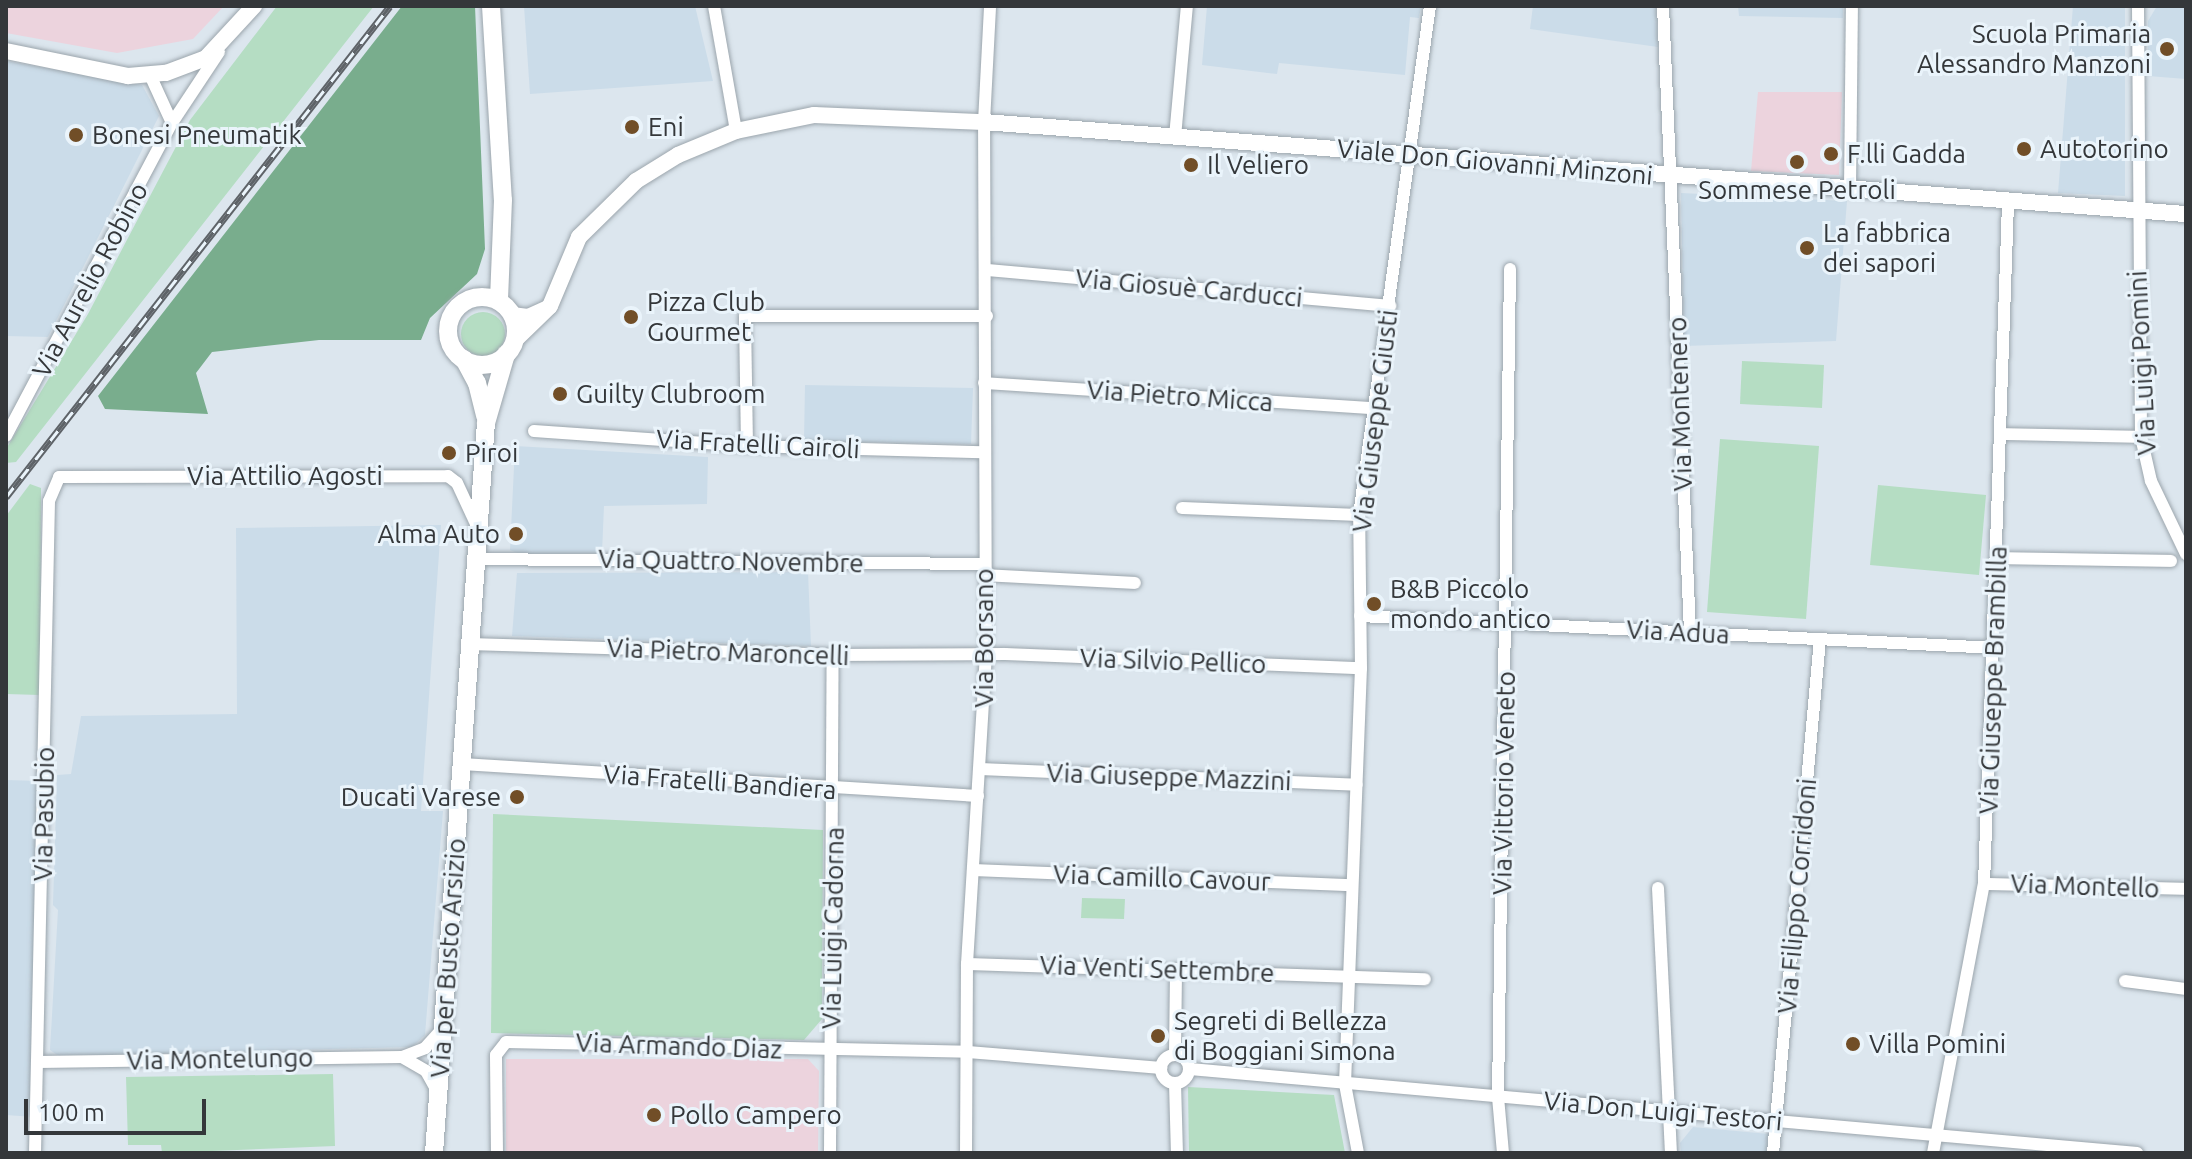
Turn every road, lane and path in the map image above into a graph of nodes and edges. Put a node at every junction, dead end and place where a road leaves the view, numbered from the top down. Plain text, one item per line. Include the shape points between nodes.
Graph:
1 (254, 6) edge
2 (491, 6) edge
3 (714, 6) edge
4 (990, 6) edge
5 (1187, 6) edge
6 (1430, 6) edge
7 (1663, 6) edge
8 (1852, 6) edge
9 (2138, 6) edge
10 (225, 43) junction
11 (6, 51) edge
12 (150, 75) junction
13 (984, 122) junction
14 (172, 123) junction
15 (736, 131) junction
16 (1175, 137) junction
17 (1409, 155) junction
18 (1671, 176) junction
19 (1850, 190) junction
20 (2008, 202) junction
21 (2137, 211) junction
22 (2186, 214) edge
23 (500, 249) junction
24 (1510, 269) dead end
25 (988, 270) junction
26 (476, 297) junction
27 (550, 306) junction
28 (1390, 306) junction
29 (505, 308) junction
30 (987, 316) junction
31 (510, 348) junction
32 (464, 359) junction
33 (984, 383) junction
34 (1375, 408) junction
35 (486, 423) junction
36 (534, 431) dead end
37 (2001, 434) junction
38 (6, 436) edge
39 (2141, 437) junction
40 (747, 446) junction
41 (982, 452) junction
42 (59, 477) joint
43 (1182, 508) dead end
44 (1359, 515) junction
45 (480, 531) junction
46 (2186, 554) edge
47 (1998, 558) junction
48 (477, 559) junction
49 (2171, 561) dead end
50 (984, 569) junction
51 (1135, 583) dead end
52 (1360, 616) junction
53 (1507, 624) junction
54 (1690, 632) junction
55 (1820, 640) junction
56 (469, 644) junction
57 (1996, 648) junction
58 (833, 655) junction
59 (986, 657) junction
60 (1361, 668) junction
61 (462, 764) junction
62 (980, 769) junction
63 (1357, 785) junction
64 (835, 790) junction
65 (978, 796) junction
66 (973, 870) junction
67 (1984, 884) junction
68 (1352, 885) junction
69 (1658, 888) dead end
70 (2186, 889) edge
71 (967, 964) junction
72 (1176, 969) junction
73 (1347, 975) junction
74 (1425, 979) dead end
75 (2125, 981) dead end
76 (2186, 989) edge
77 (443, 1027) junction
78 (831, 1049) junction
79 (968, 1052) junction
80 (1175, 1054) junction
81 (402, 1057) junction
82 (38, 1062) junction
83 (1161, 1068) junction
84 (1190, 1069) junction
85 (1175, 1083) junction
86 (1345, 1084) junction
87 (438, 1093) junction
88 (1498, 1097) junction
89 (1670, 1112) junction
90 (1777, 1120) junction
91 (1937, 1136) junction
92 (35, 1153) edge
93 (434, 1153) edge
94 (497, 1153) edge
95 (830, 1153) edge
96 (966, 1153) edge
97 (1177, 1153) edge
98 (1358, 1153) edge
99 (1503, 1153) edge
100 (1671, 1153) edge
101 (1773, 1153) edge
102 (1933, 1153) edge
103 (2137, 1153) edge

1 - 10 street, Via Aurelio Robino
2 - 23 main road via 503,200
3 - 15 street
4 - 13 street, Via Borsano
5 - 16 street
6 - 17 street, Via Giuseppe Giusti
7 - 18 street, Via Montenero
8 - 19 street
9 - 21 street, Via Luigi Pomini
10 - 12 street, Via Aurelio Robino via 187,68
10 - 14 street, Via Aurelio Robino
11 - 12 street, Via Aurelio Robino via 128,76
12 - 14 street
13 - 15 street, Viale Don Giovanni Minzoni via 814,115
13 - 16 street, Viale Don Giovanni Minzoni
13 - 25 street, Via Borsano
14 - 38 street, Via Aurelio Robino
15 - 27 street, Viale Don Giovanni Minzoni via 678,155 599,213 574,247
16 - 17 street, Viale Don Giovanni Minzoni
17 - 18 street, Viale Don Giovanni Minzoni
17 - 28 street, Via Giuseppe Giusti
18 - 19 street, Viale Don Giovanni Minzoni
18 - 54 street, Via Montenero
19 - 20 street, Viale Don Giovanni Minzoni
20 - 21 street, Viale Don Giovanni Minzoni
20 - 37 street, Via Giuseppe Brambilla
21 - 22 street, Viale Don Giovanni Minzoni
21 - 39 street, Via Luigi Pomini
23 - 26 main road
23 - 29 main road
24 - 53 street, Via Vittorio Veneto
25 - 28 street, Via Giosuè Carducci
25 - 30 street, Via Borsano
26 - 29 main road
26 - 32 main road via 456,308 448,330 455,352
27 - 29 street via 528,317
27 - 31 street, Viale Don Giovanni Minzoni
28 - 34 street, Via Giuseppe Giusti
29 - 31 main road
30 - 33 street, Via Borsano
30 - 40 street via 745,316
31 - 32 main road via 486,364
31 - 35 main road, Viale Don Giovanni Minzoni
32 - 35 main road, Viale Don Giovanni Minzoni via 477,383
33 - 34 street, Via Pietro Micca
33 - 41 street, Via Borsano
34 - 44 street, Via Giuseppe Giusti
35 - 45 main road, Viale Don Giovanni Minzoni
36 - 40 street, Via Fratelli Cairoli
37 - 39 street
37 - 47 street, Via Giuseppe Brambilla
39 - 46 street, Via Luigi Pomini via 2151,481
40 - 41 street, Via Fratelli Cairoli
41 - 50 street, Via Borsano
42 - 45 street, Via Attilio Agosti via 448,476 457,483
42 - 82 street, Via Pasubio via 49,501
43 - 44 street
44 - 52 street, Via Giuseppe Giusti
45 - 48 main road, Viale Don Giovanni Minzoni
47 - 49 street
47 - 57 street, Via Giuseppe Brambilla
48 - 50 street, Via Quattro Novembre
48 - 56 main road, Viale Don Giovanni Minzoni
50 - 51 street, Via Quattro Novembre
50 - 59 street, Via Borsano
52 - 53 street, Via Adua
52 - 60 street, Via Giuseppe Giusti
53 - 54 street, Via Adua
53 - 88 street, Via Vittorio Veneto
54 - 55 street, Via Adua
55 - 57 street, Via Adua
55 - 90 street, Via Filippo Corridoni
56 - 58 street, Via Pietro Maroncelli
56 - 61 main road, Viale Don Giovanni Minzoni
57 - 67 street, Via Giuseppe Brambilla
58 - 59 street, Via Pietro Maroncelli
58 - 64 street, Via Luigi Cadorna
59 - 60 street, Via Silvio Pellico
59 - 62 street, Via Borsano
60 - 63 street, Via Giuseppe Giusti
61 - 64 street, Via Fratelli Bandiera
61 - 77 main road, Via per Busto Arsizio
62 - 63 street, Via Giuseppe Mazzini
62 - 65 street, Via Borsano
63 - 68 street, Via Giuseppe Giusti
64 - 65 street, Via Fratelli Bandiera
64 - 78 street, Via Luigi Cadorna
65 - 66 street, Via Borsano
66 - 68 street, Via Camillo Cavour
66 - 71 street, Via Borsano
67 - 70 street, Via Montello
67 - 91 street, Via Giuseppe Brambilla
68 - 73 street, Via Giuseppe Giusti
69 - 89 street
71 - 72 street, Via Venti Settembre
71 - 79 street, Via Borsano
72 - 73 street, Via Venti Settembre
72 - 80 street
73 - 74 street
73 - 86 street, Via Giuseppe Giusti
75 - 76 street
77 - 81 street via 425,1048
77 - 87 main road, Via per Busto Arsizio
78 - 79 street, Via Armando Diaz
78 - 94 street, Via Armando Diaz via 506,1042 496,1055
78 - 95 street, Via Luigi Cadorna
79 - 83 street
79 - 96 street, Via Borsano
80 - 83 street via 1165,1058
80 - 84 street via 1186,1058
81 - 82 street, Via Montelungo
81 - 87 street via 426,1071
82 - 92 street, Via Pasubio
83 - 85 street via 1165,1079
84 - 85 street via 1186,1079
84 - 86 street, Via Don Luigi Testori
85 - 97 street
86 - 88 street, Via Don Luigi Testori
86 - 98 street, Via Giuseppe Giusti
87 - 93 main road, Via per Busto Arsizio
88 - 89 street, Via Don Luigi Testori
88 - 99 street, Via Vittorio Veneto
89 - 90 street, Via Don Luigi Testori
89 - 100 street
90 - 91 street, Via Don Luigi Testori
90 - 101 street, Via Filippo Corridoni
91 - 102 street, Via Giuseppe Brambilla
91 - 103 street, Via Don Luigi Testori

